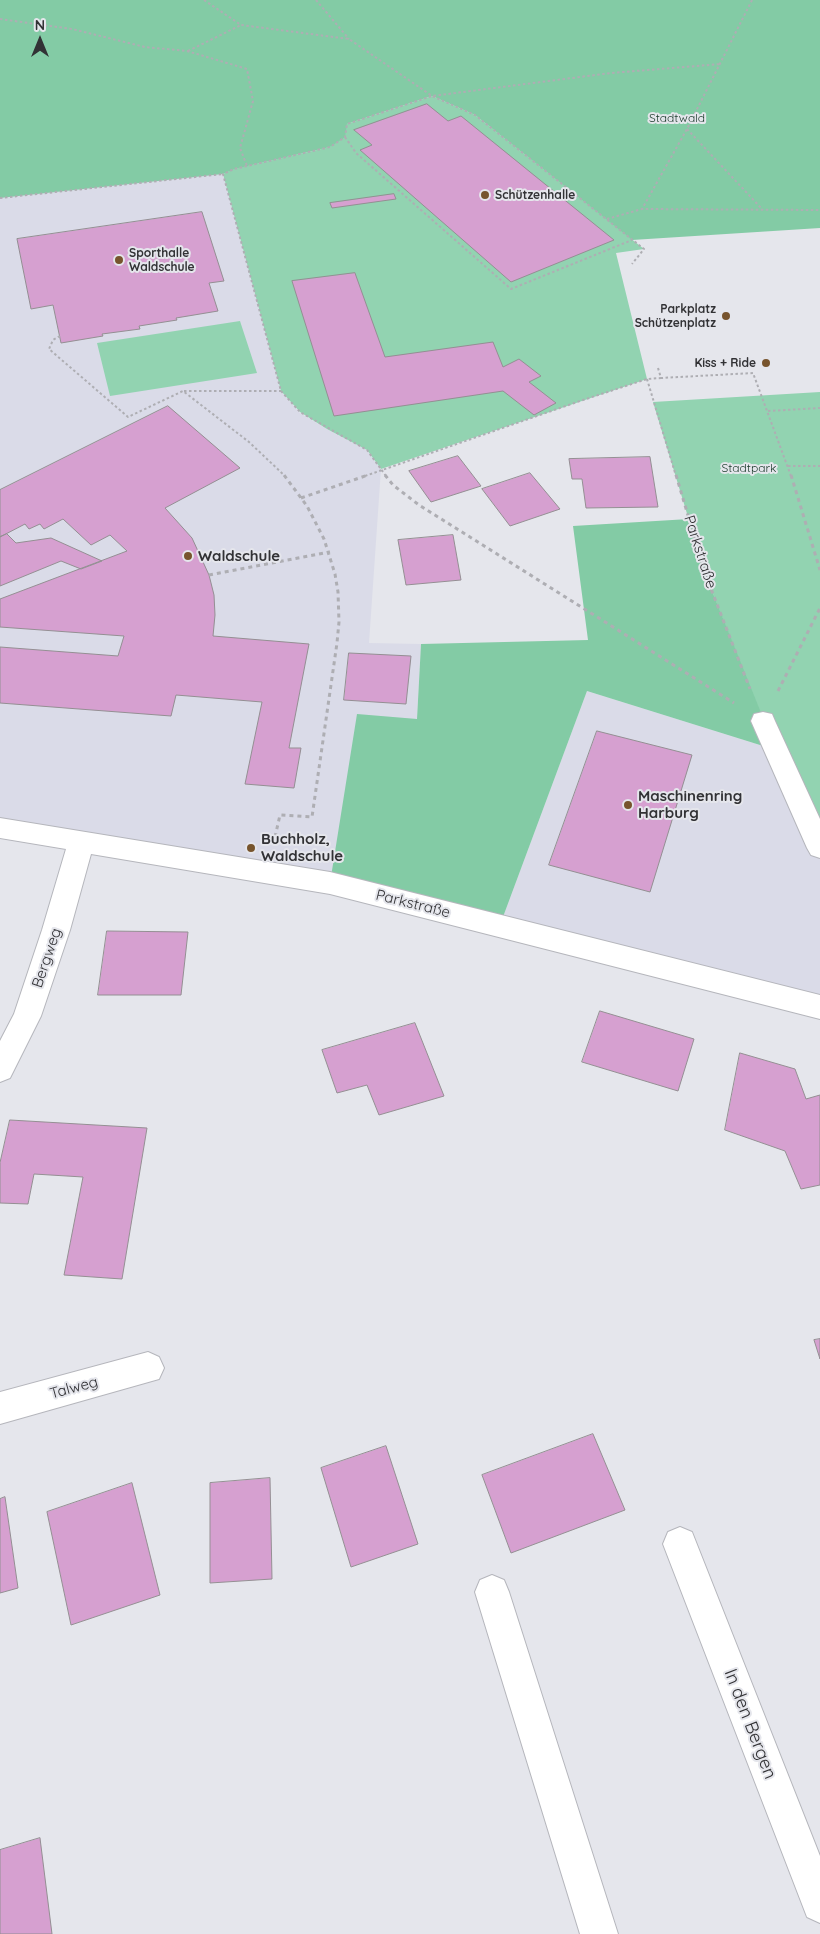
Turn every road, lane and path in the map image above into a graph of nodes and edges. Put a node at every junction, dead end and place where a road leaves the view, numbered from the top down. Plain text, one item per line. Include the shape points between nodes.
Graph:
1 (204, 0) edge
2 (316, 0) edge
3 (752, 0) edge
4 (0, 19) edge
5 (241, 25) junction
6 (349, 39) junction
7 (187, 51) junction
8 (721, 64) junction
9 (432, 96) junction
10 (687, 129) junction
11 (346, 137) junction
12 (247, 166) junction
13 (223, 174) junction
14 (0, 198) edge
15 (642, 209) junction
16 (762, 210) junction
17 (820, 210) edge
18 (607, 219) junction
19 (632, 240) junction
20 (632, 264) dead end
21 (60, 336) dead end
22 (658, 368) dead end
23 (661, 378) junction
24 (647, 379) junction
25 (184, 391) junction
26 (281, 391) junction
27 (820, 408) edge
28 (768, 411) junction
29 (788, 466) junction
30 (820, 466) edge
31 (380, 469) junction
32 (301, 498) junction
33 (330, 552) junction
34 (820, 570) edge
35 (209, 575) dead end
36 (820, 608) edge
37 (763, 721) junction
38 (0, 828) edge
39 (81, 842) junction
40 (820, 848) edge
41 (266, 871) junction
42 (820, 1007) edge
43 (0, 1069) edge
44 (148, 1368) dead end
45 (0, 1408) edge
46 (680, 1544) dead end
47 (492, 1592) dead end
48 (820, 1904) edge
49 (599, 1934) edge

1 - 5 path
2 - 6 path
3 - 8 path
4 - 7 path via 72,29 145,47
5 - 6 path
5 - 7 path
6 - 9 path
7 - 12 path via 247,69 253,101 240,148
8 - 9 path via 610,73
8 - 10 path
9 - 11 path via 346,124
9 - 18 path via 475,115
10 - 15 path
10 - 16 path
11 - 12 path via 330,147
11 - 19 path via 356,153 511,289
12 - 13 path
13 - 14 path
13 - 26 path
15 - 16 path
15 - 18 path
16 - 17 path
18 - 19 path
19 - 20 path via 644,249
21 - 25 path via 53,340 49,349 128,417
22 - 23 path
23 - 24 path
23 - 28 path via 753,372
24 - 31 path
24 - 37 path, Parkstraße via 706,576
25 - 26 path
25 - 32 path via 262,455
26 - 31 path via 300,412 367,450
27 - 28 path
28 - 29 path
29 - 30 path
29 - 34 path
31 - 32 path
31 - 37 path via 393,485 419,505
32 - 33 path via 319,525
33 - 35 path
33 - 41 path via 337,581 339,619 312,817 280,815
36 - 37 path
37 - 40 street
38 - 39 street, Parkstraße
39 - 41 street, Parkstraße
39 - 43 street, Bergweg via 27,1016
41 - 42 street, Parkstraße via 330,883 481,920
44 - 45 street, Talweg
46 - 48 street, In den Bergen
47 - 49 street

